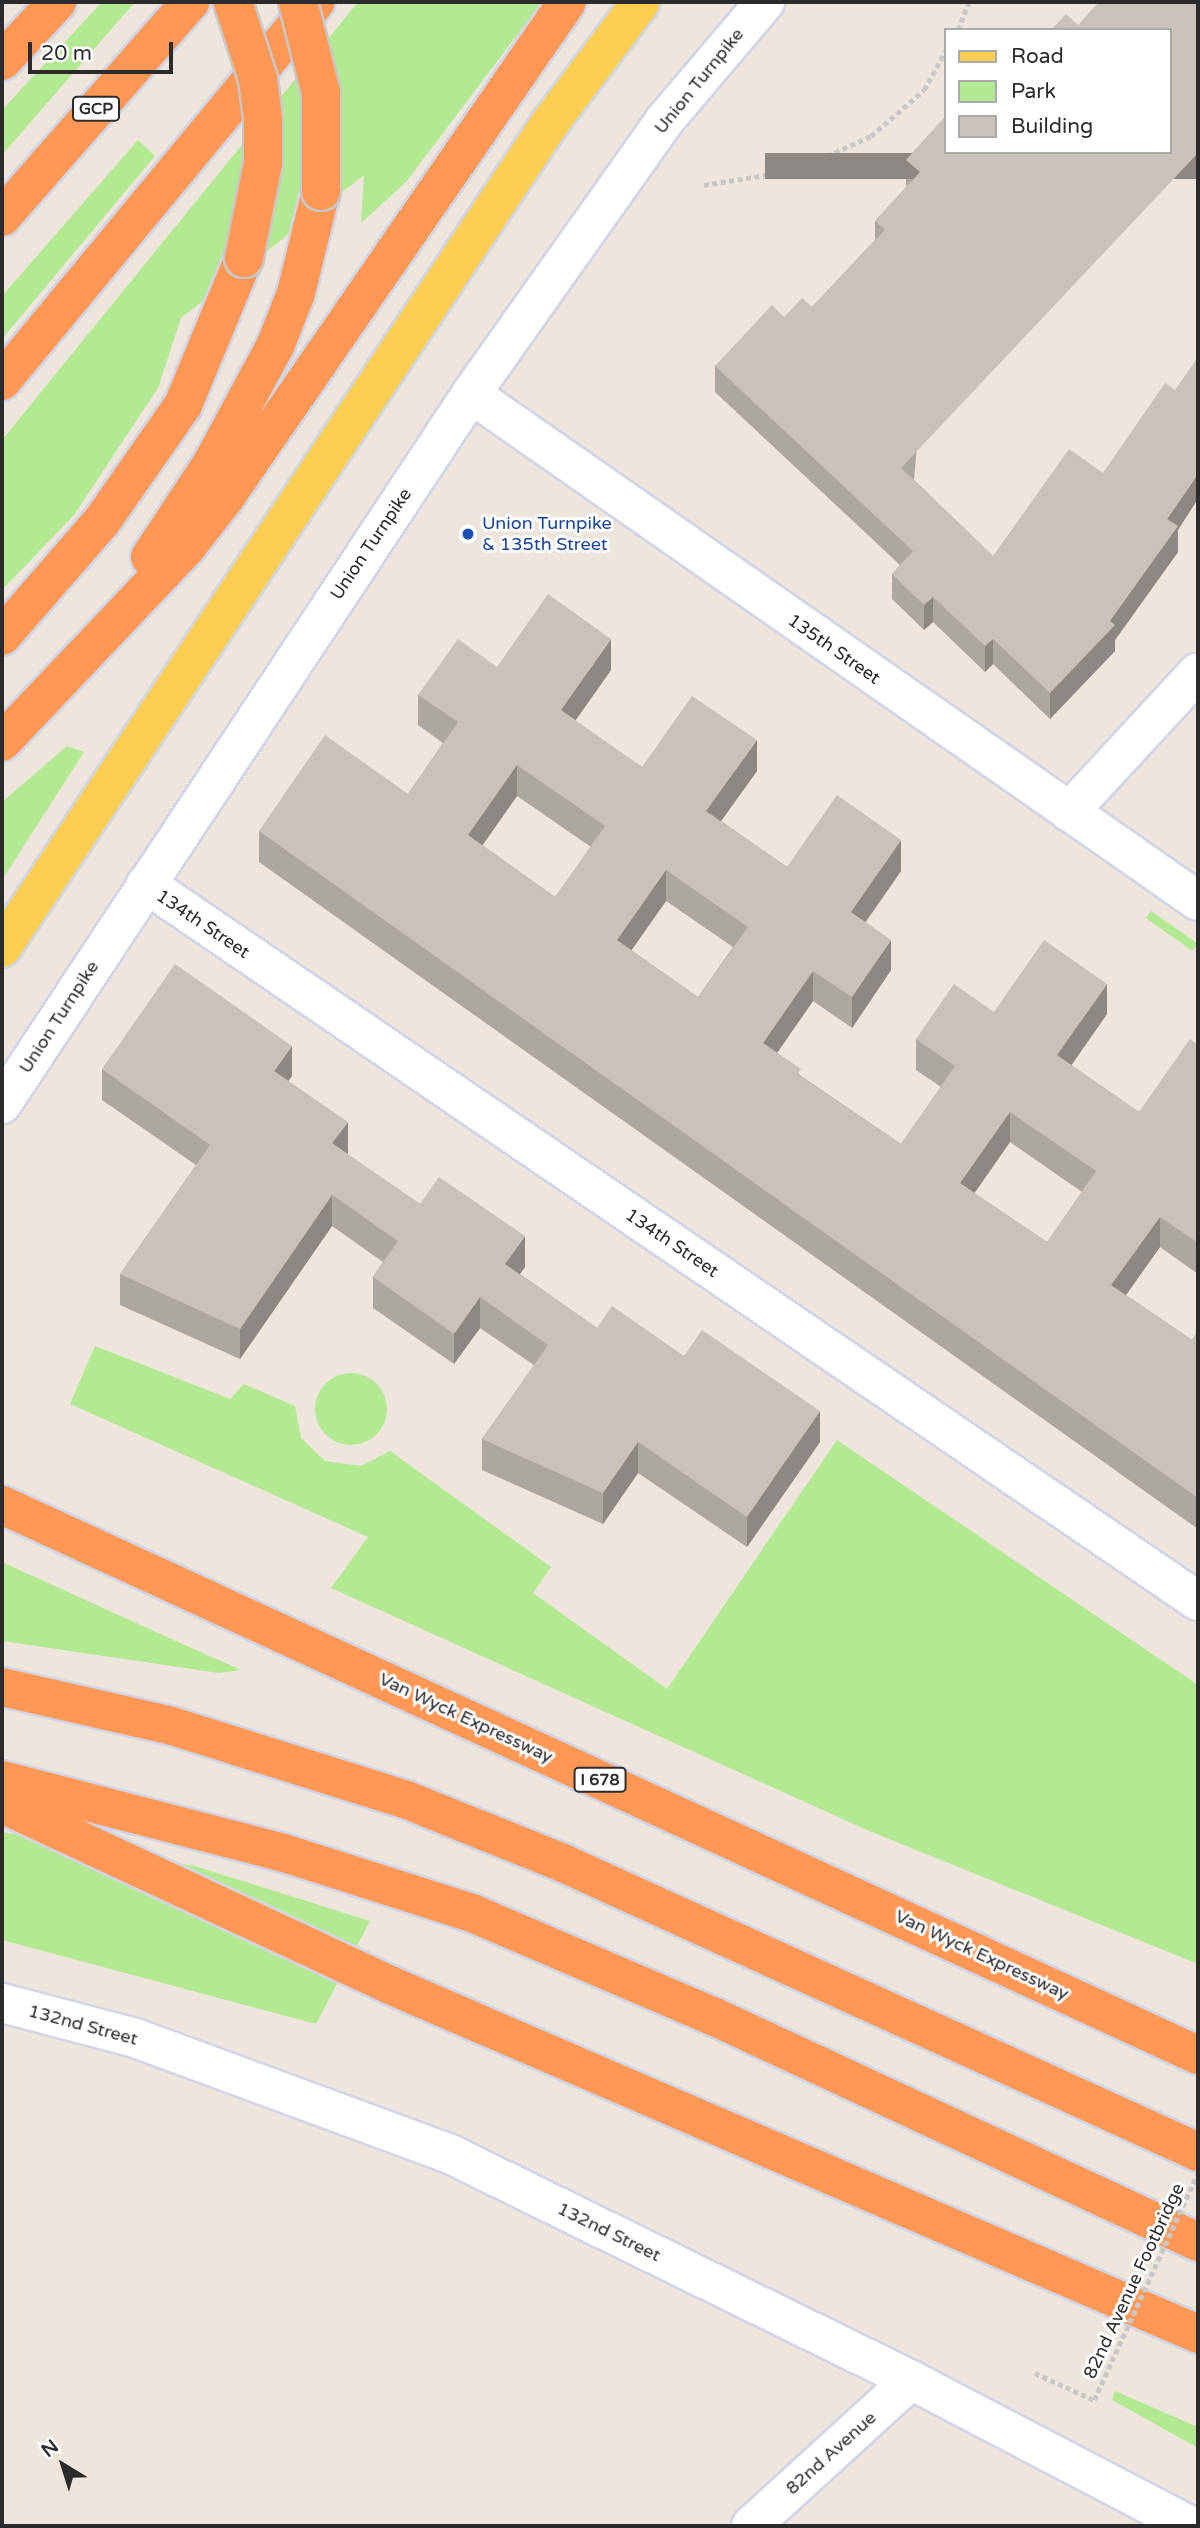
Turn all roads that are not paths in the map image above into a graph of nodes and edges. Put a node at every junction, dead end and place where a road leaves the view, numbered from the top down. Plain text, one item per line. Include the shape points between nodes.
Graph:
1 (57, 2) edge
2 (190, 2) edge
3 (233, 2) edge
4 (298, 2) edge
5 (316, 2) edge
6 (567, 2) edge
7 (765, 2) edge
8 (640, 3) edge
9 (2, 61) edge
10 (2, 217) edge
11 (2, 381) edge
12 (471, 394) junction
13 (2, 636) edge
14 (88, 653) junction
15 (1198, 672) edge
16 (2, 742) edge
17 (1069, 812) junction
18 (146, 884) junction
19 (1198, 901) edge
20 (2, 948) edge
21 (2, 1104) edge
22 (2, 1505) edge
23 (1198, 1601) edge
24 (2, 1687) edge
25 (2, 1780) edge
26 (2, 1804) edge
27 (2, 2003) edge
28 (1198, 2055) edge
29 (1198, 2152) edge
30 (1198, 2242) edge
31 (1198, 2334) edge
32 (911, 2380) junction
33 (751, 2526) edge
34 (1190, 2526) edge

1 - 9 highway
2 - 10 highway, GCP
3 - 13 highway, bridge via 258,79 263,163 244,258 208,357 177,415 102,521
4 - 14 highway, bridge via 321,93 321,191 296,293 250,397
5 - 11 highway
6 - 14 highway via 225,498
7 - 12 street, Union Turnpike via 665,120
8 - 20 main road via 550,123
12 - 17 street, 135th Street
12 - 18 street, Union Turnpike
14 - 16 highway
15 - 17 street
17 - 19 street, 135th Street
18 - 21 street, Union Turnpike
18 - 23 street, 134th Street
22 - 28 highway, Van Wyck Expressway / I 678
24 - 29 highway via 172,1726 407,1800 563,1863
25 - 30 highway via 284,1853 472,1913 715,2017
26 - 31 highway via 561,2059
27 - 32 street, 132nd Street via 135,2038 450,2154
32 - 33 street, 82nd Avenue
32 - 34 street, 132nd Street

